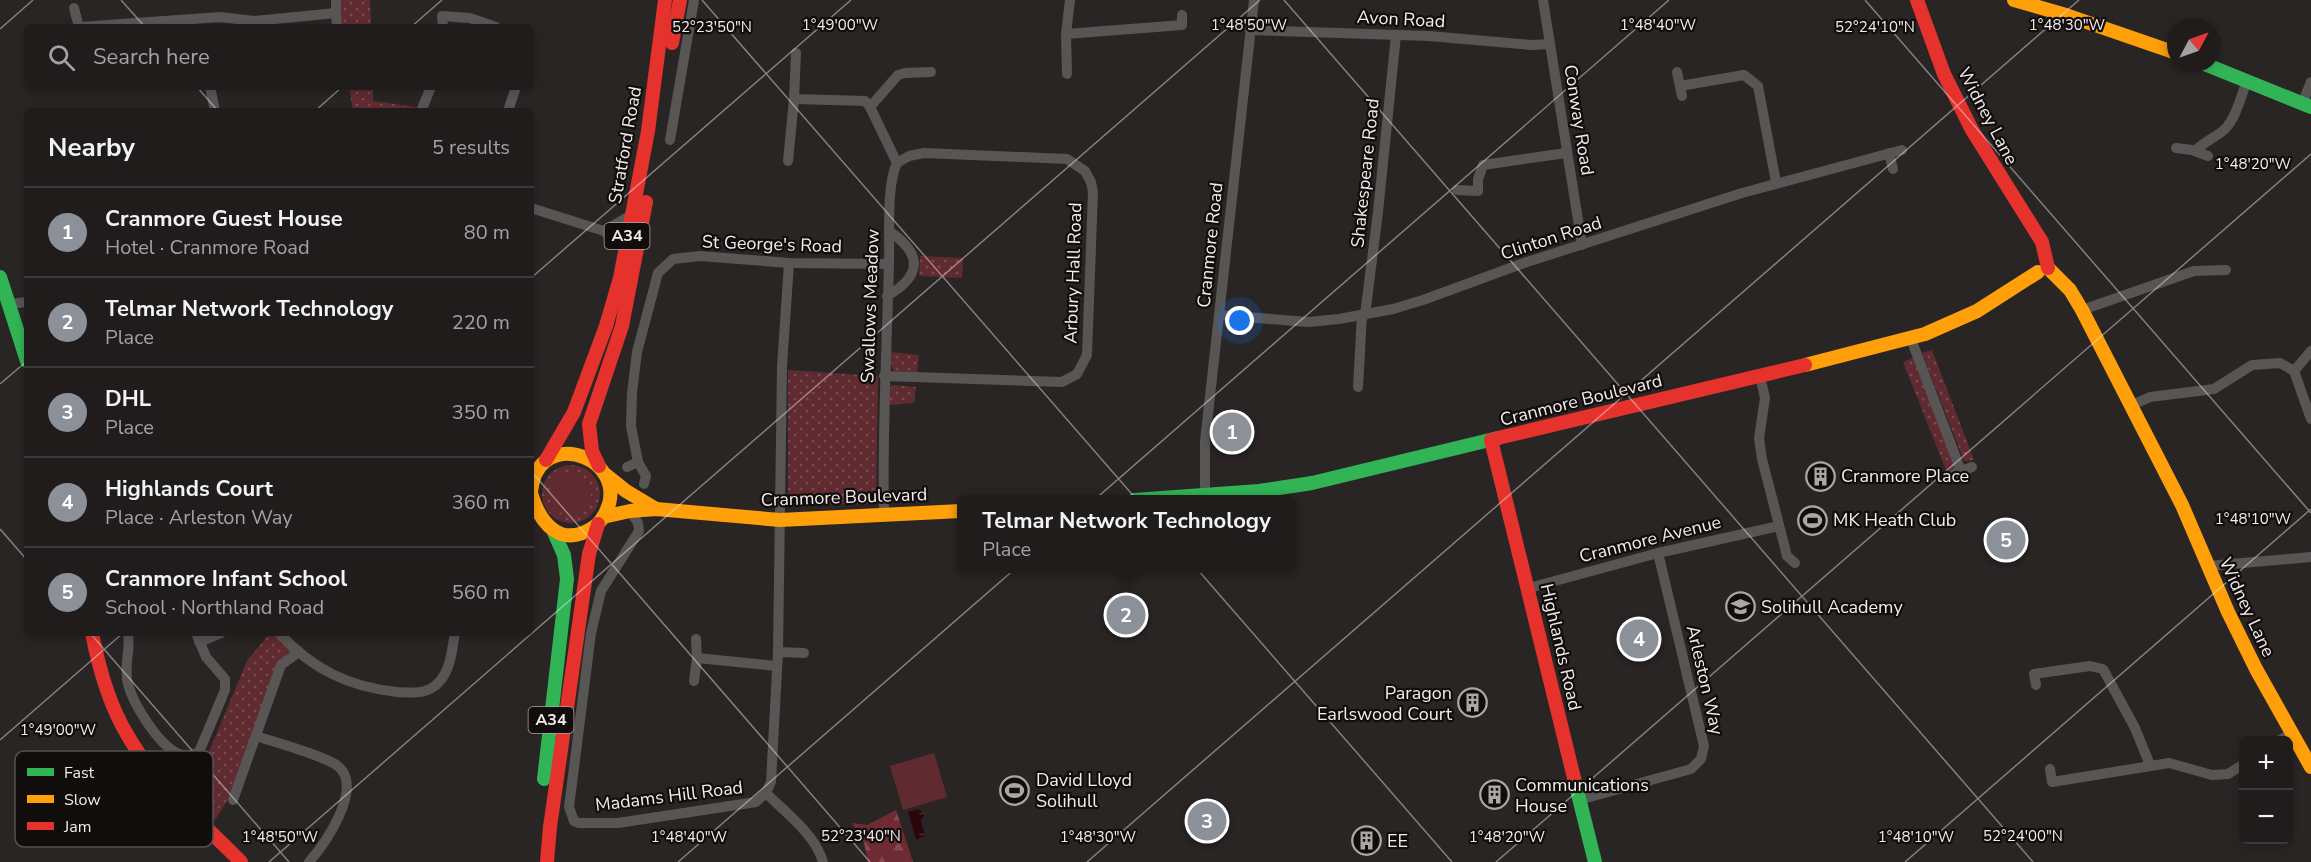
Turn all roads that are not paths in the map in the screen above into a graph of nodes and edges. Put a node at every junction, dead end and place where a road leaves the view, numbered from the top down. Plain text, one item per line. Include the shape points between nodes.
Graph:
1 (336, 0) edge
2 (665, 0) edge
3 (680, 0) edge
4 (694, 0) edge
5 (1070, 0) edge
6 (1254, 0) edge
7 (1543, 0) edge
8 (2014, 0) edge
9 (1922, 4) edge
10 (74, 8) dead end
11 (336, 13) junction
12 (1182, 15) dead end
13 (442, 22) edge
14 (198, 23) edge
15 (79, 24) edge
16 (168, 24) edge
17 (337, 24) edge
18 (487, 24) edge
19 (1250, 30) junction
20 (1066, 34) junction
21 (1396, 35) junction
22 (1550, 44) junction
23 (2167, 50) edge
24 (796, 53) dead end
25 (2221, 71) edge
26 (931, 72) dead end
27 (1677, 72) dead end
28 (1067, 74) dead end
29 (2247, 81) junction
30 (2311, 82) edge
31 (211, 90) edge
32 (430, 90) edge
33 (515, 90) edge
34 (794, 99) junction
35 (2307, 105) edge
36 (870, 107) junction
37 (215, 108) edge
38 (422, 108) edge
39 (509, 108) edge
40 (670, 140) dead end
41 (2176, 148) dead end
42 (1902, 150) dead end
43 (2195, 151) junction
44 (1566, 153) junction
45 (1888, 153) junction
46 (2208, 156) dead end
47 (788, 161) dead end
48 (897, 163) junction
49 (1893, 169) dead end
50 (1776, 182) junction
51 (1457, 190) dead end
52 (534, 209) edge
53 (631, 215) junction
54 (604, 231) junction
55 (890, 231) junction
56 (1582, 245) junction
57 (625, 249) junction
58 (789, 263) junction
59 (889, 264) junction
60 (2226, 270) dead end
61 (2044, 274) junction
62 (0, 277) edge
63 (887, 296) junction
64 (24, 302) edge
65 (9, 304) junction
66 (2078, 304) junction
67 (1220, 315) junction
68 (1364, 315) junction
69 (622, 326) junction
70 (643, 327) junction
71 (1911, 339) junction
72 (2311, 351) edge
73 (24, 352) edge
74 (2294, 370) junction
75 (884, 376) junction
76 (1760, 376) junction
77 (1358, 387) dead end
78 (2130, 406) junction
79 (2311, 419) edge
80 (1491, 440) junction
81 (546, 460) junction
82 (638, 462) junction
83 (627, 467) dead end
84 (603, 471) junction
85 (1949, 476) dead end
86 (534, 478) edge
87 (644, 484) dead end
88 (1205, 493) junction
89 (1185, 495) edge
90 (534, 508) edge
91 (656, 509) junction
92 (630, 511) junction
93 (957, 511) edge
94 (884, 514) junction
95 (601, 520) junction
96 (780, 520) junction
97 (534, 521) edge
98 (1779, 526) junction
99 (549, 528) junction
100 (1658, 553) junction
101 (2311, 557) edge
102 (1795, 563) dead end
103 (2208, 566) junction
104 (1528, 588) junction
105 (93, 636) edge
106 (128, 636) edge
107 (282, 636) edge
108 (454, 636) edge
109 (197, 638) edge
110 (696, 639) dead end
111 (298, 652) junction
112 (778, 652) junction
113 (804, 653) dead end
114 (698, 658) junction
115 (776, 666) junction
116 (694, 681) dead end
117 (2036, 685) dead end
118 (2293, 732) junction
119 (256, 736) junction
120 (2287, 736) edge
121 (137, 751) edge
122 (173, 751) edge
123 (199, 751) edge
124 (2150, 765) junction
125 (2239, 767) edge
126 (2311, 767) edge
127 (2050, 769) dead end
128 (766, 793) junction
129 (233, 800) dead end
130 (1579, 800) junction
131 (213, 833) edge
132 (241, 862) edge
133 (309, 862) edge
134 (535, 862) edge
135 (547, 862) edge
136 (823, 862) edge
137 (1595, 862) edge

1 - 11 street
2 - 53 main road, Stratford Road / A34 via 648,131
3 - 69 main road, Stratford Road / A34 via 641,238
4 - 40 street
5 - 20 street
6 - 19 street, Cranmore Road
7 - 22 street, Conway Road
8 - 23 main road
9 - 61 main road, Widney Lane via 1944,74 1972,130 2042,242 2047,257
10 - 15 street
11 - 14 street via 254,21 220,16
11 - 17 street
12 - 20 street via 1182,25
13 - 18 street via 470,18
14 - 16 street
19 - 21 street, Avon Road
19 - 67 street, Cranmore Road
20 - 28 street
21 - 22 street, Avon Road
21 - 68 street, Shakespeare Road
22 - 44 street, Conway Road
24 - 34 street
25 - 29 main road
26 - 36 street via 898,75
27 - 50 street via 1681,91 1744,75 1752,79 1758,86
29 - 35 main road
29 - 43 street via 2231,123
30 - 35 street
31 - 37 street
32 - 38 street
33 - 39 street
34 - 36 street via 855,99
34 - 47 street
36 - 48 street
41 - 43 street
42 - 45 street, Clinton Road
43 - 46 street
44 - 51 street via 1483,165 1478,191
44 - 56 street, Conway Road
45 - 49 street
45 - 50 street, Clinton Road
48 - 55 street, Swallows Meadow via 892,173
48 - 75 street, Arbury Hall Road via 924,153 995,155 1066,159 1085,171 1093,192 1087,355 1077,374 1062,382
50 - 56 street, Clinton Road
52 - 54 street
53 - 54 street
53 - 57 main road, Stratford Road / A34
54 - 57 street
55 - 59 street, Swallows Meadow
55 - 63 street via 904,241 914,258 914,270 909,280
56 - 68 street, Clinton Road via 1423,300
57 - 81 main road, Stratford Road / A34 via 609,316 574,412
58 - 59 street, St George's Road
58 - 70 street, St George's Road via 700,256 673,259 658,273
58 - 96 street via 782,366
59 - 63 street, Swallows Meadow
60 - 66 street via 2194,271
61 - 66 main road, Widney Lane via 2070,290
61 - 71 main road, Cranmore Boulevard
62 - 65 main road
63 - 75 street, Swallows Meadow
64 - 65 street
65 - 73 main road
66 - 78 main road, Widney Lane
67 - 68 street, Clinton Road via 1308,322
67 - 88 street, Cranmore Road via 1205,441
68 - 77 street, Shakespeare Road
69 - 70 street
69 - 84 main road, Stratford Road / A34 via 590,424 592,451
70 - 82 street via 632,393 631,426
71 - 76 main road, Cranmore Boulevard
71 - 85 street via 1966,469
72 - 74 street
74 - 78 street via 2280,363 2252,365 2214,388 2150,397
74 - 79 street
75 - 94 street, Swallows Meadow
76 - 80 main road, Cranmore Boulevard
76 - 98 street via 1765,398 1760,438 1762,459
78 - 103 main road, Widney Lane via 2182,505
80 - 88 main road, Cranmore Boulevard via 1312,483 1259,491
80 - 104 main road, Highlands Road
81 - 84 main road via 579,454
81 - 86 main road, A34
82 - 83 street
82 - 87 street via 646,476
84 - 91 main road, Cranmore Boulevard
84 - 95 main road, A34 via 610,498
88 - 89 main road, Cranmore Boulevard
90 - 99 main road, A34
91 - 92 main road, Cranmore Boulevard
91 - 96 main road, Cranmore Boulevard
92 - 95 main road, Cranmore Boulevard
92 - 128 street, Madams Hill Road via 639,531 601,591 591,633 569,807 574,821 618,823 756,802
93 - 94 main road, Cranmore Boulevard
94 - 96 main road, Cranmore Boulevard
95 - 99 main road via 588,531 574,535
95 - 135 main road, A34 via 589,554
96 - 112 street, Madams Hill Road
97 - 99 street
98 - 100 street, Cranmore Avenue
98 - 102 street via 1787,556
99 - 134 main road, A34 via 564,555 567,579
100 - 104 street, Cranmore Avenue
100 - 130 street, Arleston Way via 1704,746 1701,759 1691,769
101 - 103 street
103 - 118 main road, Widney Lane via 2256,669
104 - 130 main road, Highlands Road
105 - 121 main road via 103,681
106 - 122 street via 128,685 140,711
107 - 111 street
108 - 111 street via 449,666 439,682 420,693 366,688 345,681
109 - 123 street via 206,657 225,680 225,690
110 - 114 street
111 - 119 street via 281,665
112 - 113 street
112 - 115 street, Madams Hill Road
114 - 115 street
114 - 116 street
115 - 128 street, Madams Hill Road via 771,782
117 - 124 street via 2034,674 2090,666 2103,669
118 - 120 street
118 - 126 main road, Widney Lane
119 - 129 street
119 - 133 street via 338,767 344,775 347,796
124 - 125 street via 2169,763 2212,775 2228,774
124 - 127 street via 2052,782
128 - 136 street via 810,839
130 - 137 main road, Highlands Road
131 - 132 main road

